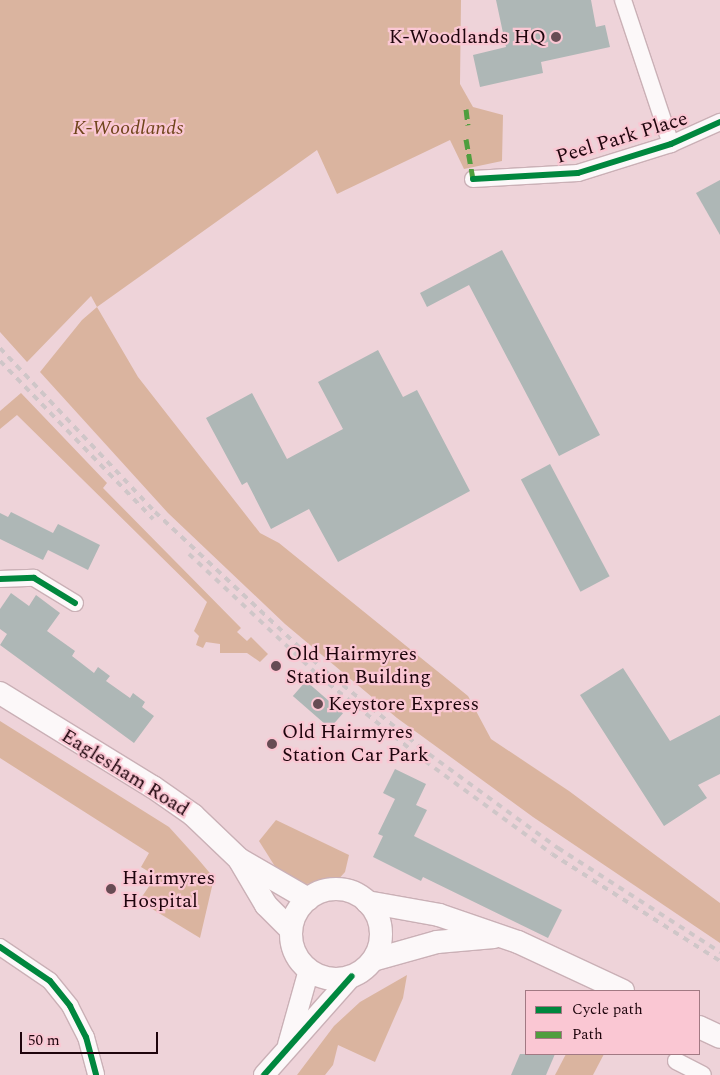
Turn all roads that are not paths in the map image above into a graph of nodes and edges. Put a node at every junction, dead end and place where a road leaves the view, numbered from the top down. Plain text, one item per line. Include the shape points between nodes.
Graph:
1 (623, 0) edge
2 (720, 122) edge
3 (671, 144) junction
4 (472, 179) dead end
5 (0, 579) edge
6 (74, 603) dead end
7 (0, 676) edge
8 (0, 693) edge
9 (28, 712) junction
10 (239, 860) junction
11 (308, 899) junction
12 (367, 902) junction
13 (291, 930) junction
14 (503, 937) junction
15 (0, 947) edge
16 (373, 960) junction
17 (309, 970) junction
18 (352, 976) junction
19 (621, 990) edge
20 (700, 1027) edge
21 (720, 1036) edge
22 (287, 1049) junction
23 (676, 1061) dead end
24 (96, 1075) edge
25 (264, 1075) edge
26 (703, 1075) edge

1 - 3 street
2 - 3 street, Peel Park Place
3 - 4 street, Peel Park Place via 578,173 545,178
5 - 6 street via 34,578
7 - 9 main road, Eaglesham Road
8 - 9 main road, Eaglesham Road
9 - 10 main road, Eaglesham Road via 193,814
10 - 11 main road, Eaglesham Road
10 - 13 main road, Eaglesham Road via 266,905
11 - 12 main road via 337,890 355,894
11 - 13 main road via 294,918
12 - 14 main road via 439,915
12 - 16 main road via 380,923 379,948
13 - 17 main road via 295,952
14 - 16 main road via 437,942
14 - 19 main road
15 - 24 street via 50,982 70,1006 86,1037
16 - 18 main road
17 - 18 main road via 328,978
17 - 22 street
18 - 22 street
20 - 21 main road
22 - 25 street
23 - 26 street

